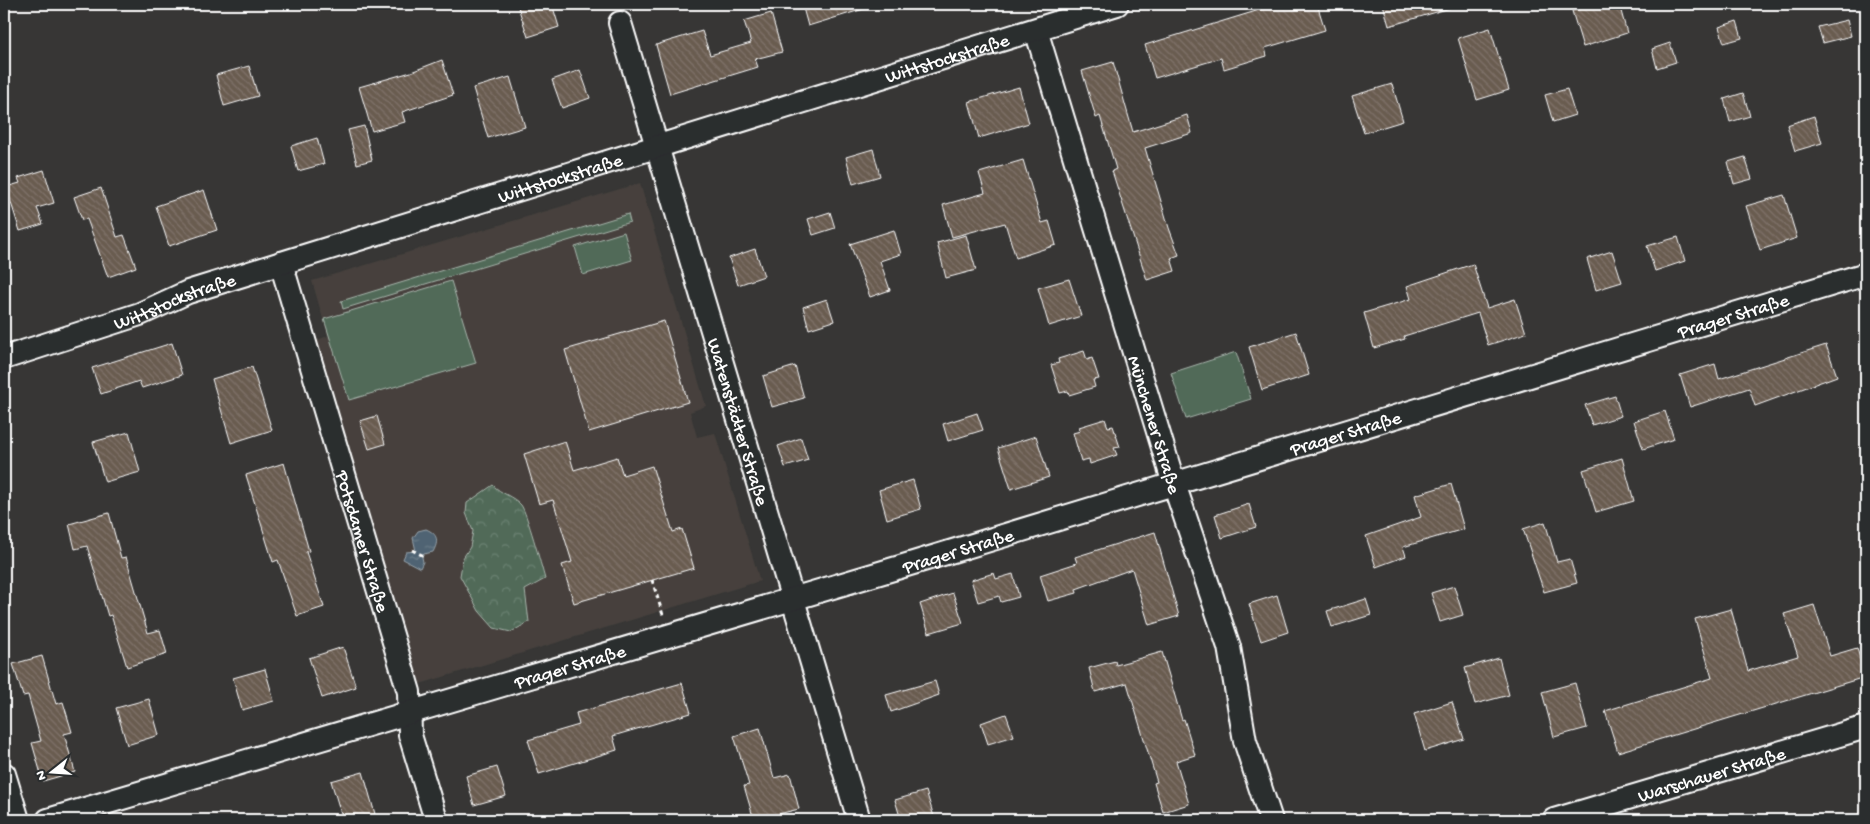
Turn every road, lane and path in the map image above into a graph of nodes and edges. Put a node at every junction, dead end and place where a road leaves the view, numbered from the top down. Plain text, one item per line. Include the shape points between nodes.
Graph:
1 (1118, 4) edge
2 (620, 23) dead end
3 (1036, 30) junction
4 (656, 145) junction
5 (281, 263) junction
6 (1866, 274) edge
7 (4, 358) edge
8 (1174, 484) junction
9 (412, 550) dead end
10 (426, 558) dead end
11 (652, 580) dead end
12 (792, 598) junction
13 (660, 607) dead end
14 (410, 713) junction
15 (1866, 727) edge
16 (4, 774) edge
17 (18, 820) edge
18 (48, 820) edge
19 (436, 820) edge
20 (859, 820) edge
21 (1271, 820) edge
22 (1554, 820) edge

1 - 3 street, Wittstockstraße
2 - 4 street, Watenstädter Straße
3 - 4 street, Wittstockstraße
3 - 8 street, Münchener Straße
4 - 5 street, Wittstockstraße
4 - 12 street, Watenstädter Straße
5 - 7 street, Wittstockstraße via 188,292 140,314
5 - 14 street, Potsdamer Straße via 409,692
6 - 8 street, Prager Straße
8 - 12 street, Prager Straße
8 - 21 street, Münchener Straße via 1229,647 1245,741
9 - 10 path
11 - 13 path
12 - 14 street, Prager Straße
12 - 20 street, Watenstädter Straße
14 - 18 street, Prager Straße
14 - 19 street, Potsdamer Straße via 410,735
15 - 22 street, Warschauer Straße
16 - 17 street

